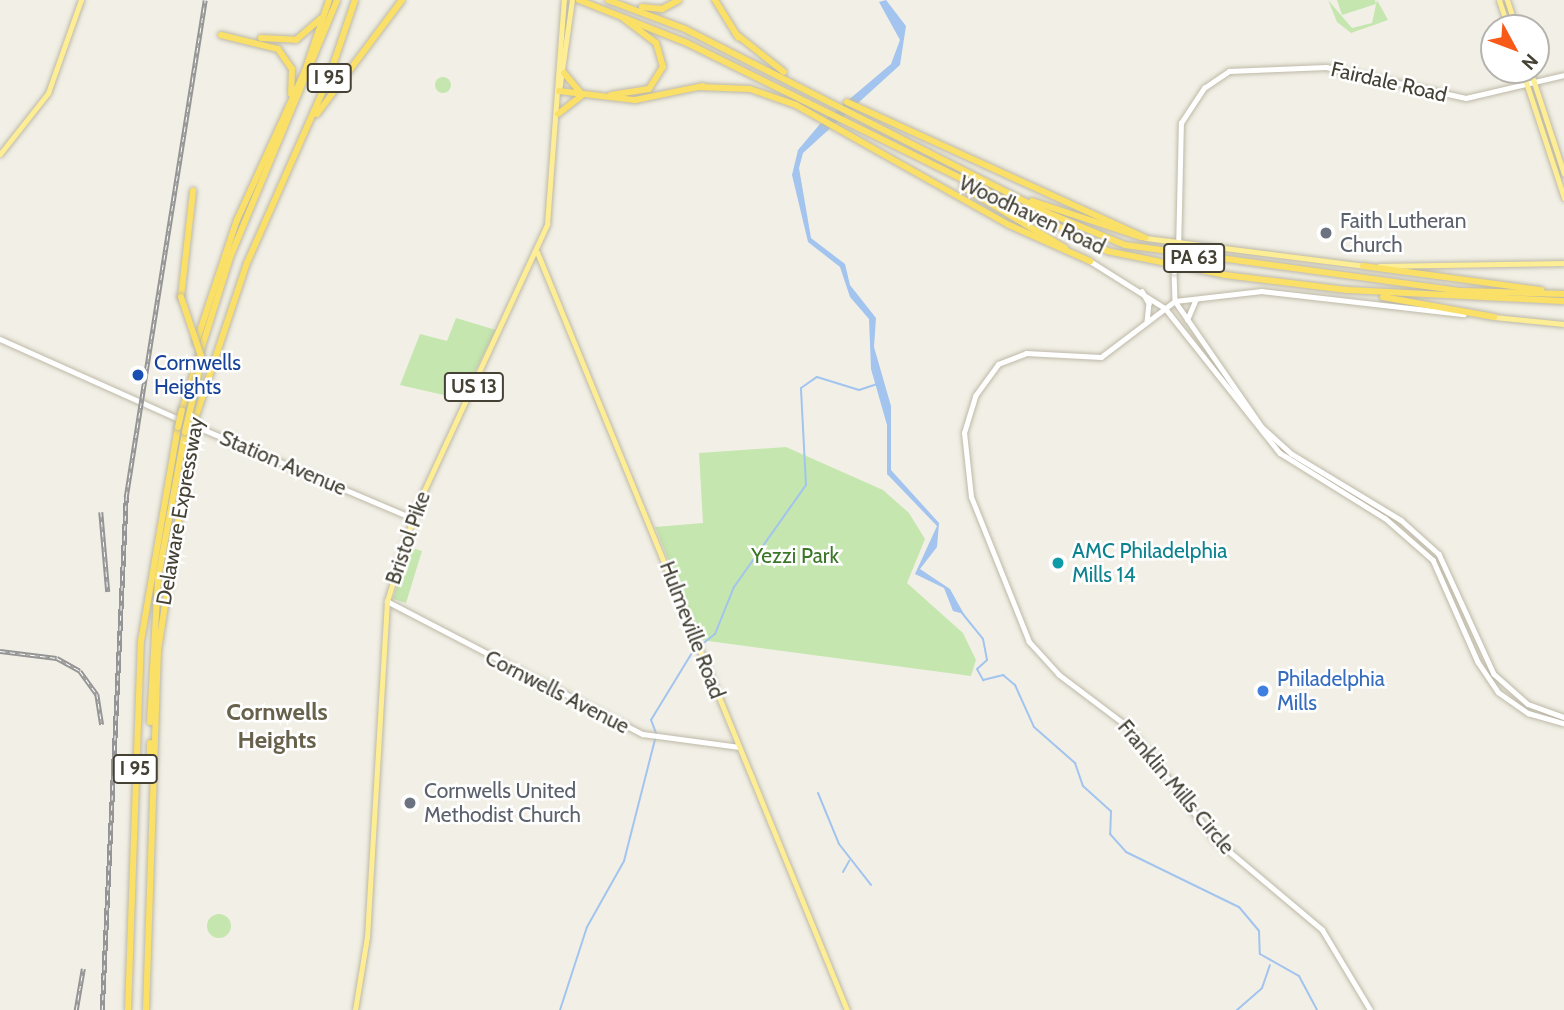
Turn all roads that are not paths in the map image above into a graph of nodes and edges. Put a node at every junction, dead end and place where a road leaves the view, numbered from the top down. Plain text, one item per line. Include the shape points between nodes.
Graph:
1 (81, 0) edge
2 (329, 0) edge
3 (337, 0) edge
4 (355, 0) edge
5 (402, 0) edge
6 (579, 0) edge
7 (609, 0) edge
8 (679, 0) edge
9 (715, 0) edge
10 (564, 1) edge
11 (571, 2) edge
12 (607, 9) junction
13 (736, 34) junction
14 (564, 74) junction
15 (1564, 75) edge
16 (1531, 86) junction
17 (699, 87) junction
18 (559, 91) junction
19 (817, 92) junction
20 (580, 94) junction
21 (844, 103) junction
22 (809, 107) junction
23 (857, 109) junction
24 (558, 114) junction
25 (827, 117) junction
26 (839, 124) junction
27 (271, 143) junction
28 (1556, 148) junction
29 (1549, 151) junction
30 (296, 153) junction
31 (0, 154) edge
32 (922, 163) junction
33 (1564, 174) edge
34 (998, 187) junction
35 (192, 191) dead end
36 (1564, 198) edge
37 (1146, 238) junction
38 (1178, 244) junction
39 (537, 252) junction
40 (1090, 261) junction
41 (1564, 263) edge
42 (1363, 265) junction
43 (1137, 285) junction
44 (1346, 290) junction
45 (1564, 292) edge
46 (1200, 298) junction
47 (1175, 301) junction
48 (1564, 301) edge
49 (1165, 308) junction
50 (1494, 317) junction
51 (1187, 321) junction
52 (1564, 324) edge
53 (1144, 326) junction
54 (0, 339) edge
55 (193, 369) junction
56 (189, 432) junction
57 (412, 518) junction
58 (387, 601) junction
59 (1564, 716) edge
60 (1564, 723) edge
61 (738, 747) junction
62 (128, 1010) edge
63 (146, 1010) edge
64 (355, 1010) edge
65 (847, 1010) edge
66 (1370, 1010) edge

1 - 31 main road via 48,93
2 - 27 highway
2 - 27 highway via 316,26 296,40 221,33 271,45 289,61 293,89
3 - 55 highway, Delaware Expressway / I 95 via 231,255
4 - 30 highway, Delaware Expressway / I 95
5 - 30 highway via 353,59
6 - 12 highway, Woodhaven Road / PA 63
7 - 8 highway via 654,9
7 - 19 highway, Woodhaven Road / PA 63
9 - 13 highway
10 - 18 main road, Bristol Pike / US 13
11 - 14 main road, Bristol Pike / US 13
12 - 20 highway via 656,43 662,74 652,87 633,95
12 - 22 highway, Woodhaven Road / PA 63
13 - 19 highway via 770,66
13 - 21 highway via 782,71
14 - 18 main road, Bristol Pike / US 13
14 - 20 highway
15 - 16 street, Fairdale Road
16 - 28 main road
16 - 29 main road
16 - 38 street, Fairdale Road via 1448,97 1294,65 1248,67 1214,80 1187,110 1179,136
17 - 20 highway via 641,100
17 - 22 highway via 752,86
17 - 25 highway via 750,89
18 - 20 highway
18 - 24 main road, Bristol Pike / US 13
19 - 21 highway, Woodhaven Road / PA 63
20 - 24 highway
21 - 23 highway, Woodhaven Road / PA 63
22 - 25 highway, Woodhaven Road / PA 63
23 - 34 highway, Woodhaven Road / PA 63
23 - 37 highway
24 - 39 main road, Bristol Pike / US 13 via 551,210
25 - 26 highway, Woodhaven Road / PA 63
26 - 32 highway, Woodhaven Road / PA 63
26 - 40 highway via 1009,225
27 - 55 highway via 220,266
28 - 29 main road
28 - 33 main road
29 - 36 main road
30 - 56 highway, Delaware Expressway / I 95, bridge via 240,281
32 - 40 highway
32 - 44 highway, Woodhaven Road / PA 63 via 1118,254
34 - 37 highway
34 - 45 highway, Woodhaven Road / PA 63 via 1090,232 1161,253 1462,291
35 - 56 highway, bridge via 181,297 202,359
37 - 38 main road
38 - 42 main road
38 - 47 street, bridge
39 - 57 main road, Bristol Pike / US 13
39 - 61 main road, Hulmeville Road
40 - 43 street, Woodhaven Road
41 - 42 main road
42 - 45 highway
43 - 49 street, Woodhaven Road
43 - 53 street via 1149,303
44 - 48 highway, Woodhaven Road / PA 63
44 - 50 highway
46 - 47 street
46 - 50 street via 1261,291
46 - 51 street via 1189,306
47 - 49 street, Franklin Mills Circle
47 - 51 street
49 - 53 street, Franklin Mills Circle
49 - 60 street, Woodhaven Road via 1261,435 1302,469 1385,518 1433,559 1478,662 1498,692 1528,713
50 - 52 main road
51 - 59 street via 1269,435 1401,520 1439,554 1503,685 1528,704
53 - 66 street, Franklin Mills Circle via 1118,347 1085,360 1021,354 985,378 967,418 963,465 993,557 1029,642 1059,675 1129,728 1214,839 1322,930
54 - 57 street, Station Avenue
55 - 62 highway, Delaware Expressway / I 95, bridge via 178,427 141,641
56 - 63 highway, I 95 via 155,610
57 - 58 main road, Bristol Pike / US 13
58 - 61 street, Cornwells Avenue via 656,737
58 - 64 main road, Bristol Pike / US 13 via 368,927
61 - 65 main road, Hulmeville Road

